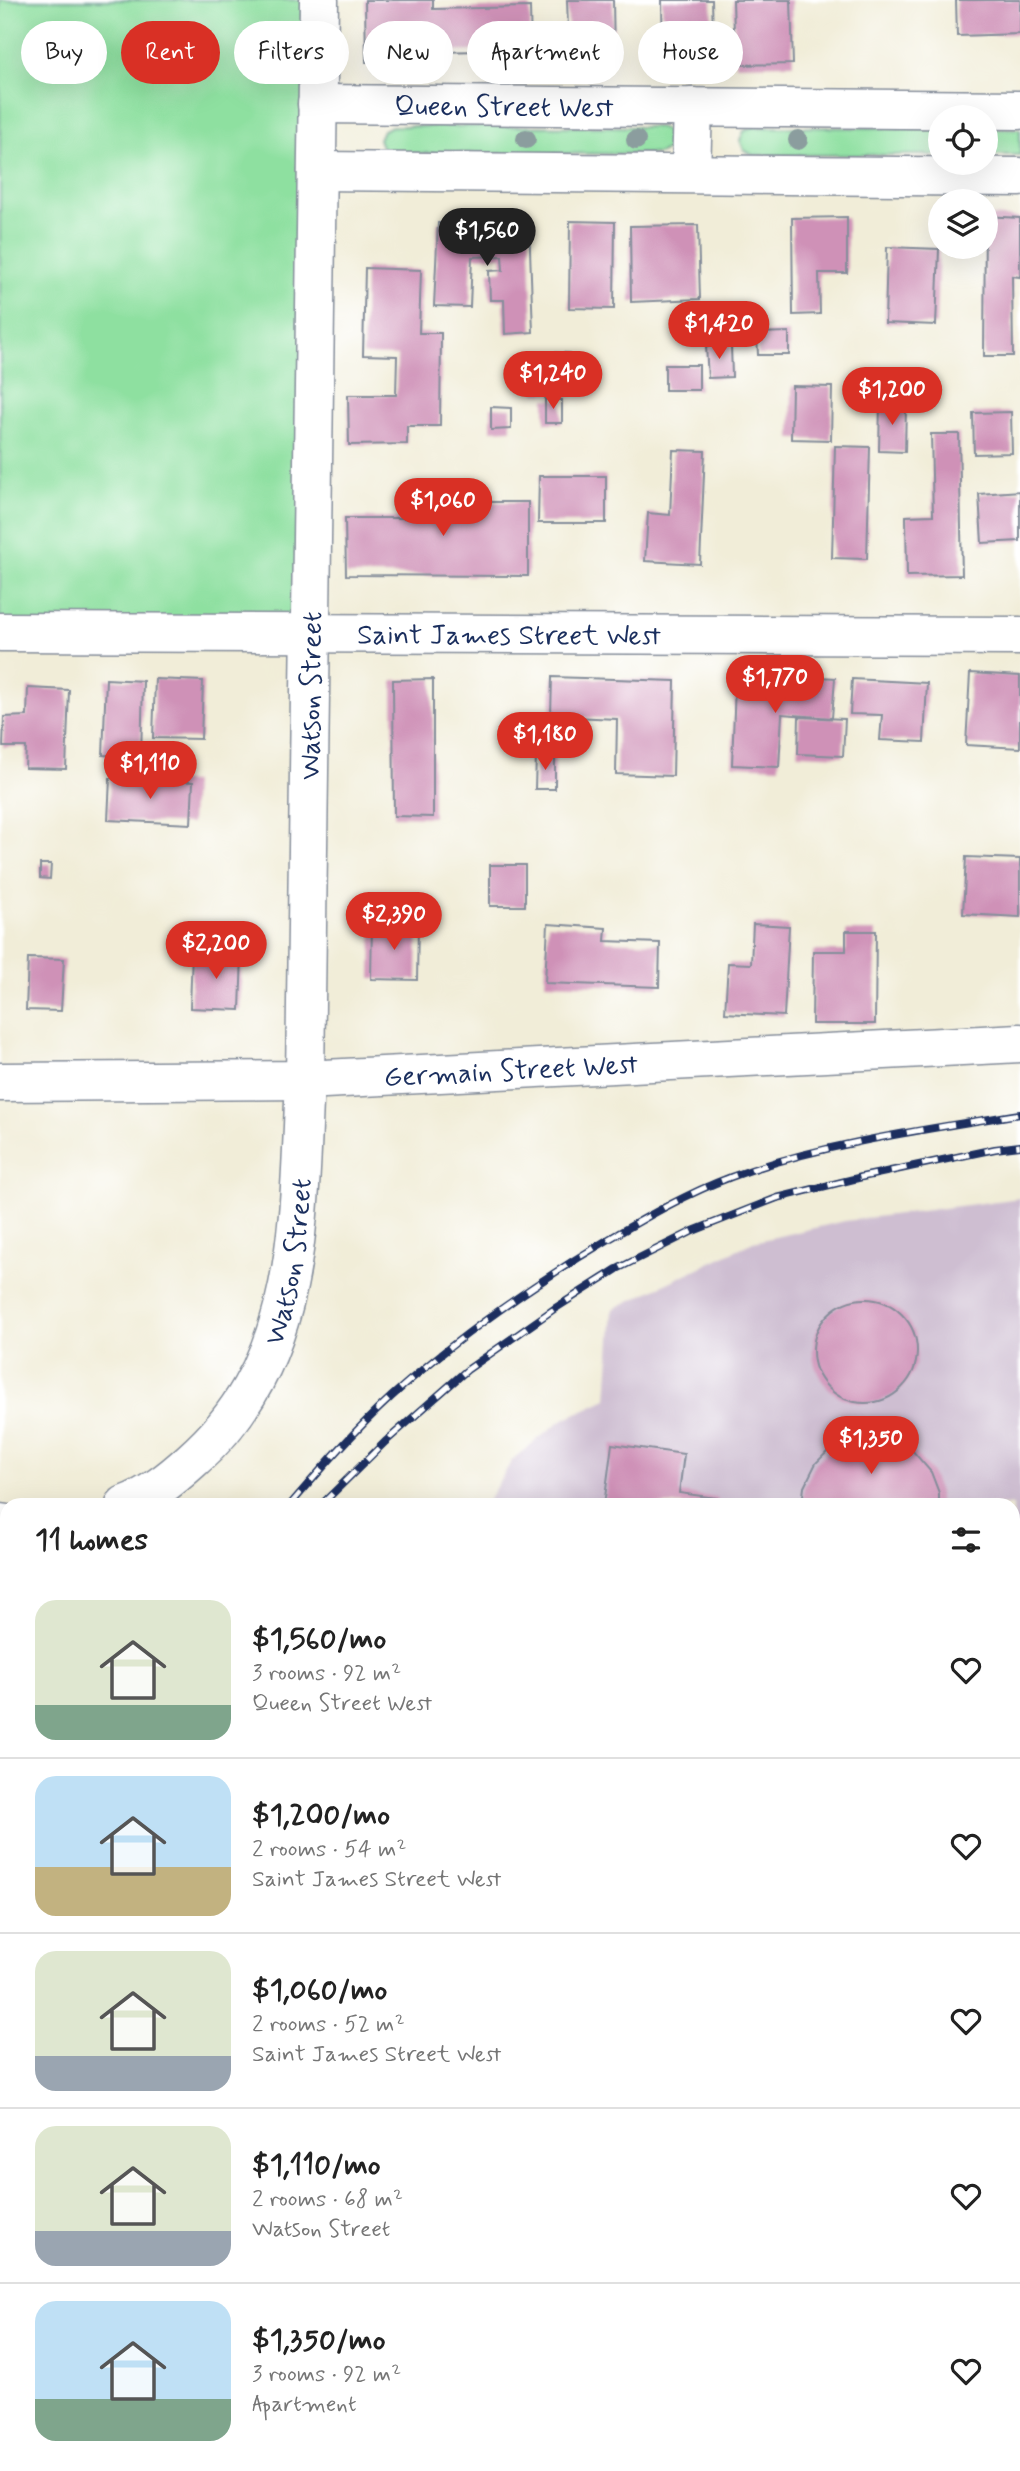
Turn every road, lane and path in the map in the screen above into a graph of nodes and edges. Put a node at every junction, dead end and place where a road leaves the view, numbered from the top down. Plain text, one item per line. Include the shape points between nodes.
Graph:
1 (319, 0) edge
2 (317, 104) junction
3 (693, 107) junction
4 (1020, 110) edge
5 (317, 171) junction
6 (691, 172) junction
7 (1020, 177) edge
8 (0, 632) edge
9 (311, 632) junction
10 (1020, 636) edge
11 (1020, 1043) edge
12 (304, 1080) junction
13 (0, 1082) edge
14 (140, 1498) edge

1 - 2 street, Watson Street
2 - 3 street, Queen Street West
2 - 5 street, Watson Street
3 - 4 street, Queen Street West
3 - 6 street
5 - 6 street
5 - 9 street, Watson Street
6 - 7 street
8 - 9 street, Saint James Street West
9 - 10 street, Saint James Street West
9 - 12 street, Watson Street
11 - 12 street, Germain Street West
12 - 13 street, Germain Street West
12 - 14 street, Watson Street via 298,1232 279,1328 241,1408 204,1450

